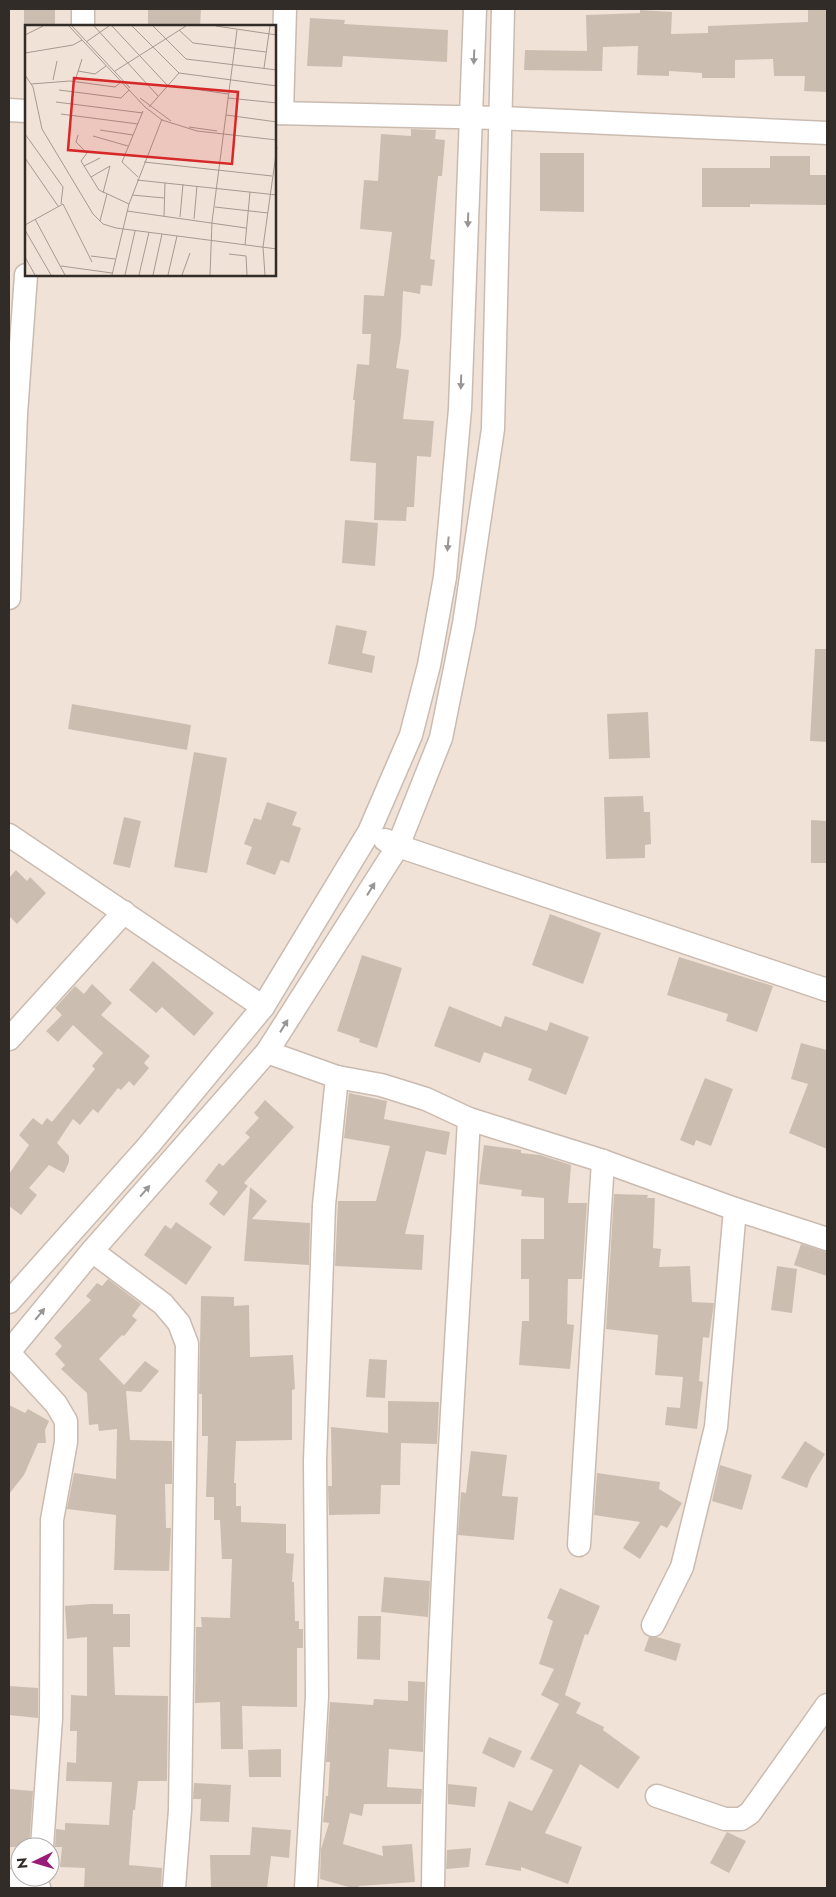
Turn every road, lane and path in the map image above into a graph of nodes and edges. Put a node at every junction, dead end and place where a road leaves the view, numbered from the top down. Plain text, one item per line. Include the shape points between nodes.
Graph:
1 (83, 9) edge
2 (286, 9) edge
3 (475, 9) edge
4 (503, 9) edge
5 (83, 25) edge
6 (9, 110) edge
7 (25, 111) edge
8 (278, 113) edge
9 (472, 118) junction
10 (500, 118) junction
11 (827, 132) edge
12 (26, 276) edge
13 (9, 598) edge
14 (369, 832) junction
15 (9, 835) edge
16 (398, 846) junction
17 (124, 912) junction
18 (827, 990) edge
19 (263, 1007) junction
20 (9, 1039) edge
21 (267, 1052) junction
22 (337, 1077) junction
23 (469, 1119) junction
24 (603, 1161) junction
25 (735, 1209) junction
26 (827, 1240) edge
27 (92, 1251) junction
28 (9, 1302) edge
29 (9, 1352) edge
30 (579, 1545) dead end
31 (653, 1625) dead end
32 (827, 1705) edge
33 (657, 1796) dead end
34 (43, 1837) edge
35 (174, 1888) edge
36 (306, 1888) edge
37 (434, 1888) edge

1 - 5 street
2 - 8 street
3 -> 9 street
4 - 10 street
6 - 7 street
8 - 9 street
9 - 10 street
9 -> 14 street via 460,409 445,577 429,665 411,735
10 - 11 street
10 - 16 street via 493,429 464,624 441,738
12 - 13 street via 16,414
14 - 16 street
14 - 19 street
15 - 17 street
16 - 18 street
21 -> 16 street
17 - 19 street
17 - 20 street
19 - 28 street via 149,1145
21 - 22 street
27 -> 21 street
22 - 23 street via 381,1085 426,1099
22 - 36 street via 324,1205 315,1461 317,1696
23 - 24 street
23 - 37 street via 445,1543
24 - 25 street
24 - 30 street
25 - 26 street
25 - 31 street via 716,1427 682,1567
29 -> 27 street
27 - 35 street via 163,1304 179,1323 187,1344 180,1810
29 - 34 street via 56,1404 66,1421 66,1442 52,1520 51,1718
32 - 33 street via 750,1813 742,1819 725,1820

